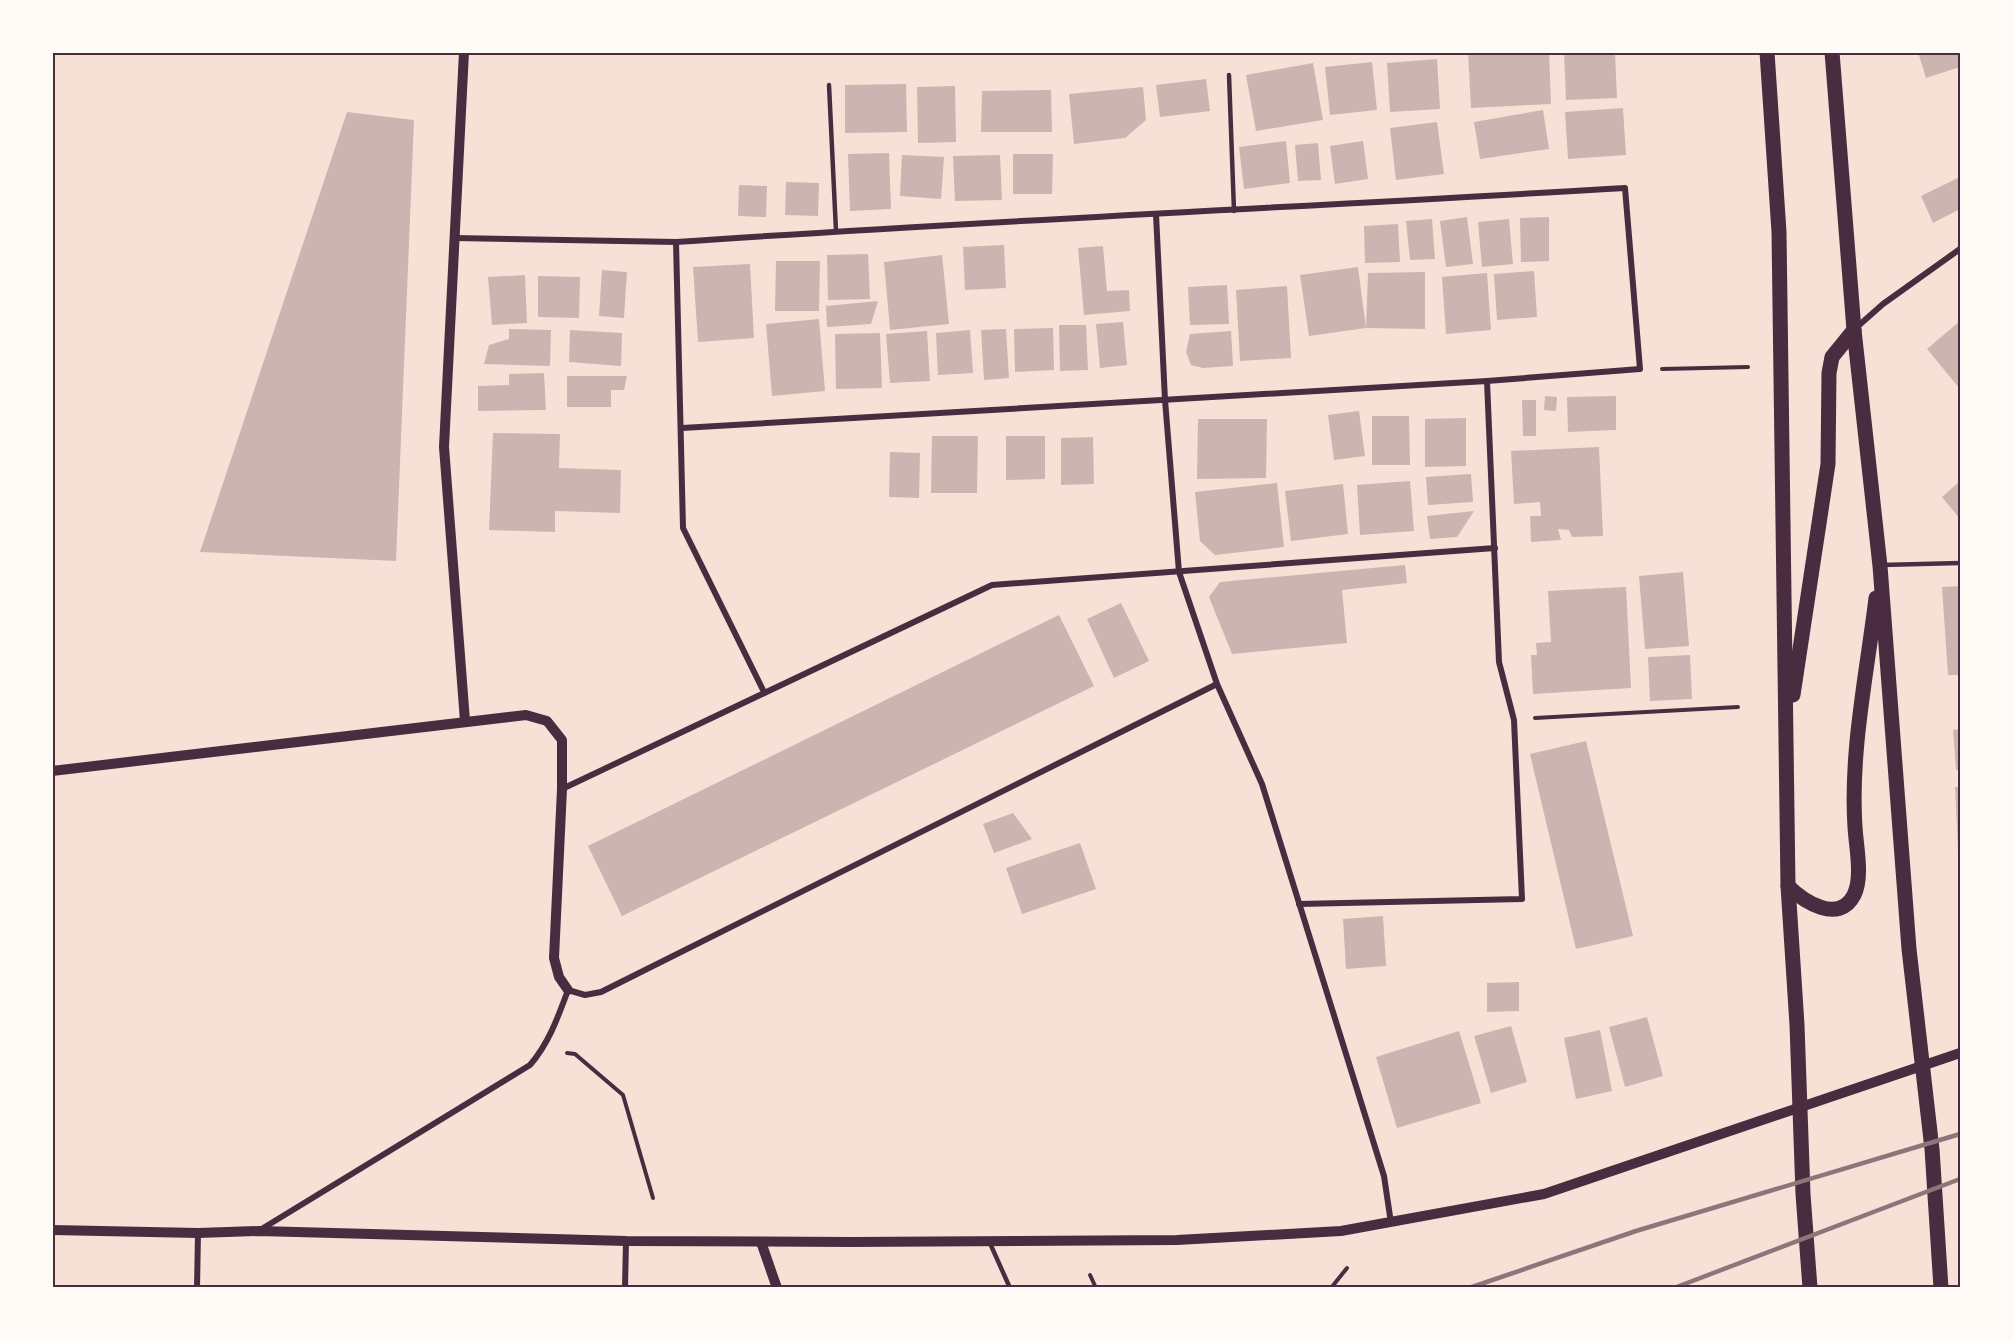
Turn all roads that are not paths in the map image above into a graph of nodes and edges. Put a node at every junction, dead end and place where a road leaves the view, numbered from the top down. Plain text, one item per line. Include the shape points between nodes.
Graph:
1 (464, 52) edge
2 (1767, 52) edge
3 (1832, 52) edge
4 (1229, 75) dead end
5 (829, 85) dead end
6 (1234, 211) junction
7 (1156, 214) junction
8 (836, 231) junction
9 (454, 238) junction
10 (676, 242) junction
11 (1960, 249) edge
12 (1854, 330) junction
13 (1487, 381) junction
14 (1165, 399) junction
15 (682, 428) junction
16 (1495, 548) junction
17 (1960, 562) edge
18 (1880, 566) junction
19 (1179, 572) junction
20 (1217, 684) junction
21 (764, 692) junction
22 (465, 721) junction
23 (1786, 739) junction
24 (52, 771) edge
25 (562, 789) junction
26 (1788, 886) junction
27 (1299, 904) junction
28 (568, 990) junction
29 (1960, 1053) edge
30 (1922, 1065) junction
31 (1800, 1108) junction
32 (1392, 1223) junction
33 (52, 1230) edge
34 (259, 1231) junction
35 (198, 1233) junction
36 (626, 1241) junction
37 (989, 1241) junction
38 (760, 1242) junction
39 (197, 1287) edge
40 (625, 1287) edge
41 (777, 1287) edge
42 (1010, 1287) edge
43 (1810, 1287) edge
44 (1941, 1287) edge

1 - 9 street
2 - 23 main road via 1779,232
3 - 12 main road
4 - 6 lane
5 - 8 lane
6 - 7 street
6 - 13 street via 1625,188 1640,369
7 - 8 street
7 - 14 street
8 - 10 street
9 - 10 street
9 - 22 street via 444,447
10 - 15 street
11 - 12 street via 1883,304
12 - 18 main road
12 - 23 main road via 1832,357 1829,372 1828,464
13 - 14 street
13 - 16 street
14 - 15 street
14 - 19 street
15 - 21 street via 683,528
16 - 19 street
16 - 27 street via 1499,663 1514,720 1522,899
17 - 18 lane
18 - 26 main road via 1853,792 1857,861 1854,896 1829,910 1804,900
18 - 30 main road via 1909,949
19 - 20 street
19 - 21 street via 992,585
20 - 27 street via 1262,784
20 - 28 street via 601,992 585,995
21 - 25 street
22 - 24 street
22 - 25 street via 526,714 547,721 562,740
23 - 26 main road
25 - 28 street via 554,958 559,977
26 - 31 main road
27 - 32 street via 1384,1176
28 - 34 street via 542,1051 530,1065
29 - 30 street
30 - 31 street
30 - 44 main road
31 - 32 street via 1544,1194
31 - 43 main road
32 - 37 street via 1177,1240
33 - 35 street
34 - 35 street
34 - 36 street
35 - 39 street
36 - 38 street
36 - 40 street
37 - 38 street
37 - 42 lane
38 - 41 street

